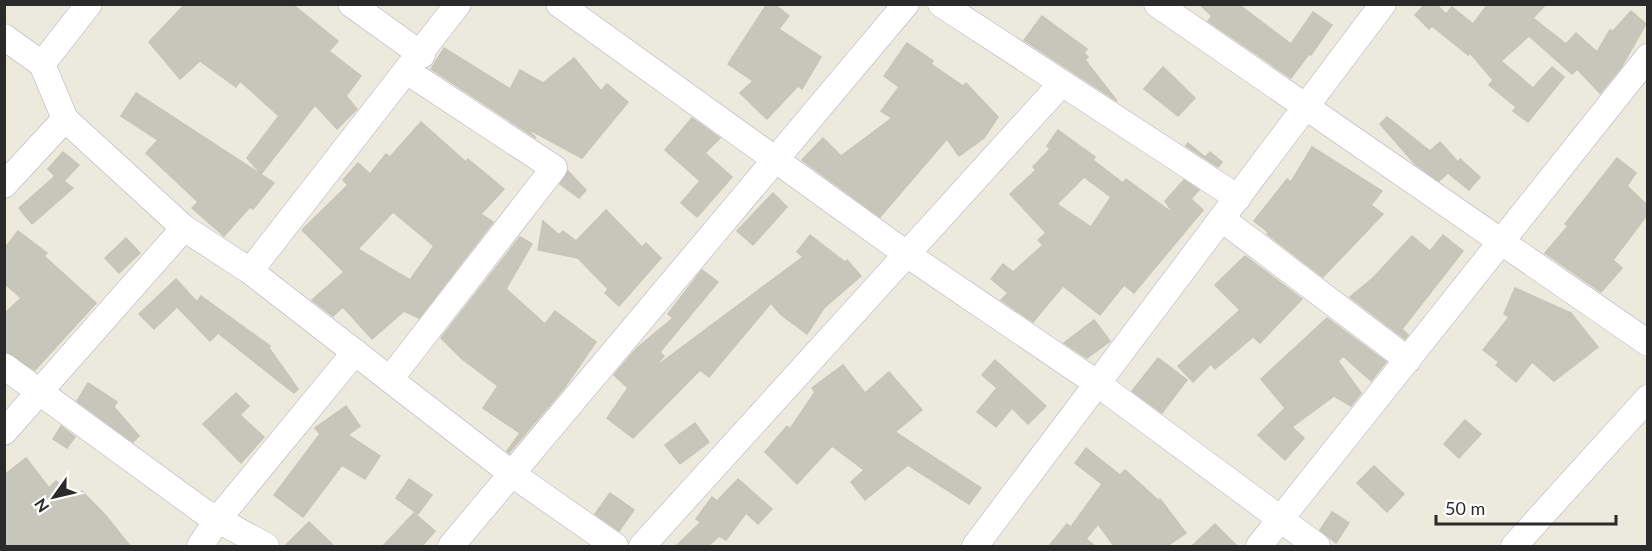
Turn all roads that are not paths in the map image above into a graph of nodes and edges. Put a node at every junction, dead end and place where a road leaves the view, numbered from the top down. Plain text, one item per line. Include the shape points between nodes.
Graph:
1 (88, 4) edge
2 (351, 4) edge
3 (459, 4) edge
4 (559, 4) edge
5 (906, 4) edge
6 (941, 4) edge
7 (1157, 4) edge
8 (1382, 5) edge
9 (4, 38) edge
10 (1647, 57) edge
11 (42, 64) junction
12 (415, 64) junction
13 (1061, 84) junction
14 (1305, 108) junction
15 (65, 119) junction
16 (776, 161) junction
17 (4, 185) edge
18 (1238, 198) junction
19 (1222, 219) junction
20 (184, 228) junction
21 (1500, 243) junction
22 (908, 255) junction
23 (250, 271) junction
24 (1647, 343) edge
25 (355, 352) junction
26 (1408, 360) junction
27 (4, 366) edge
28 (390, 379) junction
29 (1098, 384) junction
30 (40, 392) junction
31 (1647, 398) edge
32 (4, 432) edge
33 (512, 474) junction
34 (218, 519) junction
35 (1281, 519) junction
36 (200, 546) edge
37 (266, 546) edge
38 (451, 546) edge
39 (615, 546) edge
40 (642, 546) edge
41 (975, 546) edge
42 (1259, 546) edge
43 (1317, 546) edge
44 (1514, 546) edge

1 - 11 street
2 - 12 street
3 - 12 street
4 - 16 street
5 - 16 street
6 - 13 street
7 - 14 street
8 - 14 street
9 - 11 street
10 - 21 street
11 - 15 street
12 - 23 street
12 - 28 street via 554,168
13 - 18 street
13 - 22 street
14 - 18 street
14 - 21 street
15 - 17 street
15 - 20 street
16 - 22 street
16 - 33 street
18 - 19 street
19 - 26 street
19 - 29 street
20 - 23 street
20 - 30 street
21 - 24 street
21 - 26 street
22 - 29 street
22 - 40 street
23 - 25 street
25 - 28 street
25 - 34 street
26 - 35 street
27 - 30 street
28 - 33 street
29 - 35 street
29 - 41 street
30 - 32 street
30 - 34 street
31 - 44 street
33 - 38 street
33 - 39 street
34 - 36 street
34 - 37 street
35 - 42 street
35 - 43 street

